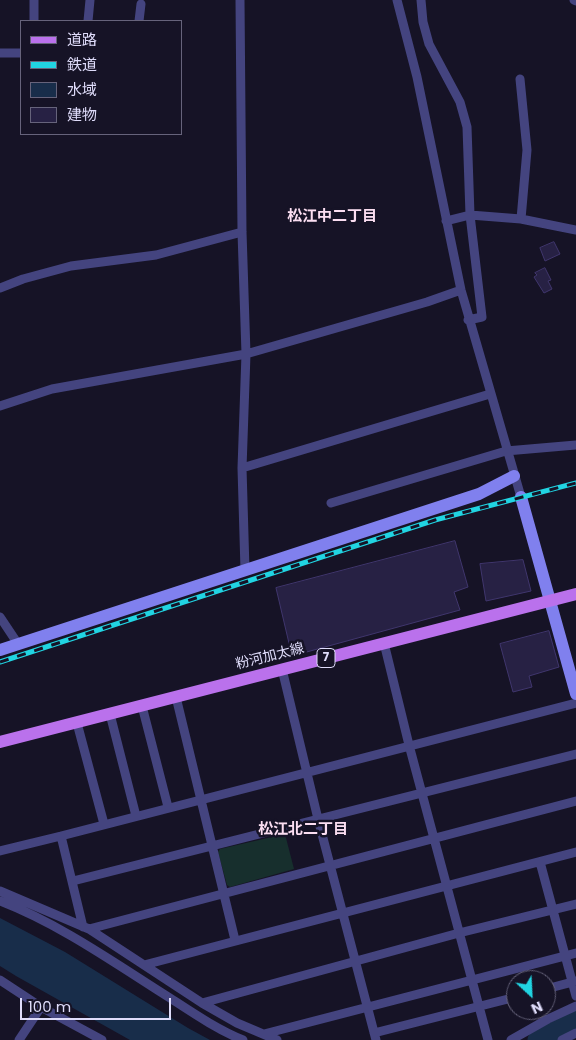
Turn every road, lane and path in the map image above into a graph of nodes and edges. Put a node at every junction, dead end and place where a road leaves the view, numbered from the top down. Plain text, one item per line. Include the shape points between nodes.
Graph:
1 (34, 0) edge
2 (90, 0) edge
3 (240, 0) edge
4 (397, 0) edge
5 (421, 0) edge
6 (142, 4) dead end
7 (34, 20) edge
8 (88, 20) edge
9 (139, 20) edge
10 (0, 53) edge
11 (20, 53) edge
12 (520, 78) dead end
13 (470, 215) junction
14 (521, 219) junction
15 (446, 221) junction
16 (576, 230) edge
17 (242, 232) junction
18 (0, 288) edge
19 (461, 290) junction
20 (468, 320) junction
21 (246, 354) junction
22 (490, 394) junction
23 (0, 406) edge
24 (576, 445) edge
25 (506, 451) junction
26 (242, 468) junction
27 (514, 476) junction
28 (521, 497) joint
29 (331, 503) dead end
30 (245, 570) junction
31 (576, 594) edge
32 (550, 600) junction
33 (0, 617) edge
34 (384, 643) junction
35 (18, 644) junction
36 (0, 650) edge
37 (282, 669) junction
38 (576, 694) edge
39 (176, 697) junction
40 (576, 703) edge
41 (142, 706) junction
42 (110, 714) junction
43 (77, 723) junction
44 (0, 742) edge
45 (409, 745) junction
46 (576, 754) edge
47 (307, 772) junction
48 (422, 792) junction
49 (200, 799) junction
50 (576, 801) edge
51 (168, 807) junction
52 (136, 816) junction
53 (318, 819) junction
54 (104, 824) junction
55 (61, 836) junction
56 (434, 838) junction
57 (212, 846) junction
58 (0, 851) edge
59 (576, 852) edge
60 (540, 862) junction
61 (330, 866) junction
62 (73, 881) junction
63 (447, 885) junction
64 (0, 891) edge
65 (223, 893) junction
66 (0, 901) edge
67 (576, 904) edge
68 (553, 909) junction
69 (343, 913) junction
70 (86, 928) junction
71 (459, 933) junction
72 (235, 940) junction
73 (576, 953) edge
74 (565, 956) junction
75 (355, 960) junction
76 (144, 964) junction
77 (0, 980) edge
78 (471, 980) junction
79 (574, 981) edge
80 (556, 986) edge
81 (576, 996) edge
82 (506, 1000) edge
83 (202, 1003) junction
84 (367, 1006) junction
85 (576, 1006) edge
86 (41, 1007) junction
87 (479, 1007) junction
88 (576, 1033) edge
89 (264, 1034) junction
90 (375, 1037) edge
91 (19, 1040) edge
92 (102, 1040) edge
93 (243, 1040) edge
94 (277, 1040) edge
95 (488, 1040) edge
96 (511, 1040) edge
97 (562, 1040) edge

1 - 7 street
2 - 8 street
3 - 17 street
4 - 15 street via 417,77
5 - 13 street via 429,44 460,102 467,126
6 - 9 street
10 - 11 street
12 - 14 street via 527,150
13 - 14 street
13 - 15 street
13 - 20 street via 482,317
14 - 16 street
15 - 19 street
17 - 18 street via 156,255 72,266
17 - 21 street
19 - 20 street
19 - 21 street
20 - 22 street
21 - 23 street via 52,389
21 - 26 street
22 - 25 street
22 - 26 street
24 - 25 street
25 - 27 street
25 - 29 street
26 - 30 street
27 - 28 street
27 - 30 street via 479,494
28 - 32 street
30 - 35 street
31 - 32 main road, 粉河加太線 / 7
32 - 34 main road, 粉河加太線 / 7
32 - 38 street
33 - 35 street
34 - 37 main road, 粉河加太線 / 7
34 - 45 street
35 - 36 street
37 - 39 main road, 粉河加太線 / 7
37 - 47 street
39 - 41 main road, 粉河加太線 / 7
39 - 49 street
40 - 45 street
41 - 42 main road, 粉河加太線 / 7
41 - 51 street
42 - 43 main road, 粉河加太線 / 7
42 - 52 street
43 - 44 main road, 粉河加太線 / 7
43 - 54 street
45 - 47 street
45 - 48 street
46 - 48 street
47 - 49 street
47 - 53 street
48 - 53 street
48 - 56 street
49 - 51 street
49 - 57 street
50 - 56 street
51 - 52 street
52 - 54 street
53 - 57 street
53 - 61 street
54 - 55 street
55 - 58 street
55 - 62 street
56 - 61 street
56 - 63 street
57 - 62 street
57 - 65 street
59 - 60 street
60 - 63 street
60 - 68 street
61 - 65 street
61 - 69 street
62 - 70 street
63 - 69 street
63 - 71 street
64 - 70 street
65 - 70 street
65 - 72 street
66 - 93 street via 82,943 185,1008
67 - 68 street
68 - 71 street
68 - 74 street
69 - 72 street
69 - 75 street
70 - 76 street
71 - 75 street
71 - 78 street
72 - 76 street
73 - 74 street
74 - 78 street
74 - 79 street
75 - 83 street
75 - 84 street
76 - 83 street
77 - 86 street
78 - 84 street
78 - 87 street
79 - 80 street
79 - 81 street
82 - 87 street
83 - 89 street
84 - 89 street
84 - 90 street
85 - 96 street
86 - 91 street
86 - 92 street
87 - 90 street
87 - 95 street
88 - 97 street
89 - 94 street

